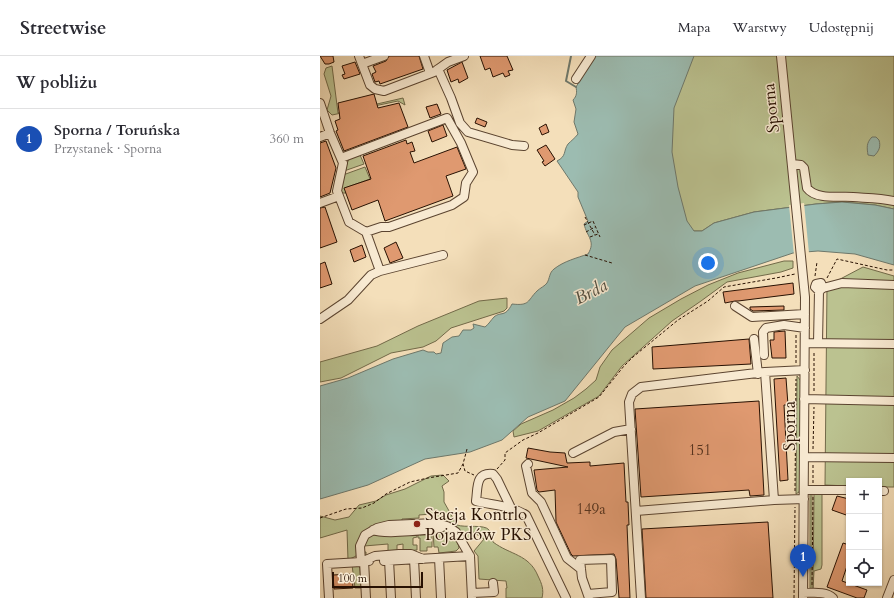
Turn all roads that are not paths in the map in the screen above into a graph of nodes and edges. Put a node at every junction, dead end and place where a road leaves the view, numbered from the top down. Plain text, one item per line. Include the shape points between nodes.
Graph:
1 (359, 56) edge
2 (384, 56) edge
3 (424, 56) edge
4 (464, 56) edge
5 (591, 56) edge
6 (781, 56) edge
7 (362, 64) junction
8 (438, 69) junction
9 (430, 73) junction
10 (576, 79) dead end
11 (320, 103) edge
12 (330, 133) junction
13 (320, 137) edge
14 (524, 146) dead end
15 (342, 158) junction
16 (792, 164) junction
17 (339, 196) junction
18 (894, 201) edge
19 (320, 203) edge
20 (366, 232) junction
21 (443, 255) dead end
22 (380, 272) junction
23 (894, 285) edge
24 (735, 306) dead end
25 (805, 314) junction
26 (320, 319) edge
27 (805, 328) junction
28 (754, 339) dead end
29 (805, 343) junction
30 (816, 343) junction
31 (894, 344) edge
32 (764, 355) dead end
33 (804, 370) junction
34 (761, 373) junction
35 (804, 399) junction
36 (894, 401) edge
37 (631, 430) junction
38 (573, 453) dead end
39 (804, 457) junction
40 (894, 458) edge
41 (528, 464) dead end
42 (804, 490) junction
43 (846, 490) edge
44 (804, 499) junction
45 (774, 500) junction
46 (511, 508) junction
47 (636, 511) junction
48 (470, 556) junction
49 (439, 558) junction
50 (424, 559) junction
51 (389, 560) junction
52 (414, 560) junction
53 (362, 561) junction
54 (323, 564) edge
55 (581, 569) junction
56 (894, 580) edge
57 (494, 591) edge
58 (472, 595) edge
59 (803, 595) edge
60 (589, 596) edge
61 (329, 598) edge
62 (366, 598) edge
63 (391, 598) edge
64 (416, 598) edge
65 (441, 598) edge
66 (566, 598) edge
67 (642, 598) edge
68 (833, 598) edge
69 (887, 598) edge

1 - 7 street
2 - 7 street
3 - 9 street
4 - 8 street
5 - 10 street
6 - 16 street, Sporna
7 - 9 street via 370,85 379,91
8 - 9 street
8 - 14 street via 460,123 468,132 506,144
11 - 12 street
12 - 13 street
12 - 15 street
15 - 17 street via 336,191
15 - 20 street via 447,118 473,172 466,183 464,197 452,205 389,227
16 - 18 street via 804,168 807,188 815,193 833,197
16 - 25 street, Sporna
17 - 19 street
17 - 20 street via 349,222
20 - 22 street
21 - 22 street
22 - 26 street via 371,275 348,300
23 - 30 street via 842,283 820,287
24 - 25 street via 752,317
25 - 27 street, Sporna
27 - 29 street, Sporna
27 - 32 street via 766,328 763,332
28 - 34 street
29 - 30 street
29 - 33 street, Sporna
30 - 31 street
33 - 34 street
33 - 35 street, Sporna
34 - 37 street via 641,387 632,394 629,402
34 - 45 street
35 - 36 street
35 - 39 street, Sporna
37 - 38 street via 614,432
37 - 47 street
39 - 40 street
39 - 42 street, Sporna
41 - 55 street via 526,466 532,493 541,502 567,558
42 - 43 street
42 - 44 street, Sporna
44 - 45 street
44 - 59 street, Sporna
45 - 47 street
46 - 46 street via 476,501 479,479 486,473 493,474
46 - 66 street via 526,515
47 - 67 street
48 - 49 street
48 - 53 street via 456,532 445,526 436,523 389,525 365,534 361,542
48 - 58 street
49 - 50 street
49 - 65 street
50 - 52 street
50 - 53 street via 411,554 399,554 375,556
51 - 52 street
51 - 53 street
51 - 63 street
52 - 64 street
53 - 54 street
53 - 62 street
54 - 61 street
55 - 60 street
55 - 60 street via 580,560 611,559 612,592
56 - 69 street
57 - 58 street
59 - 68 street via 824,593

